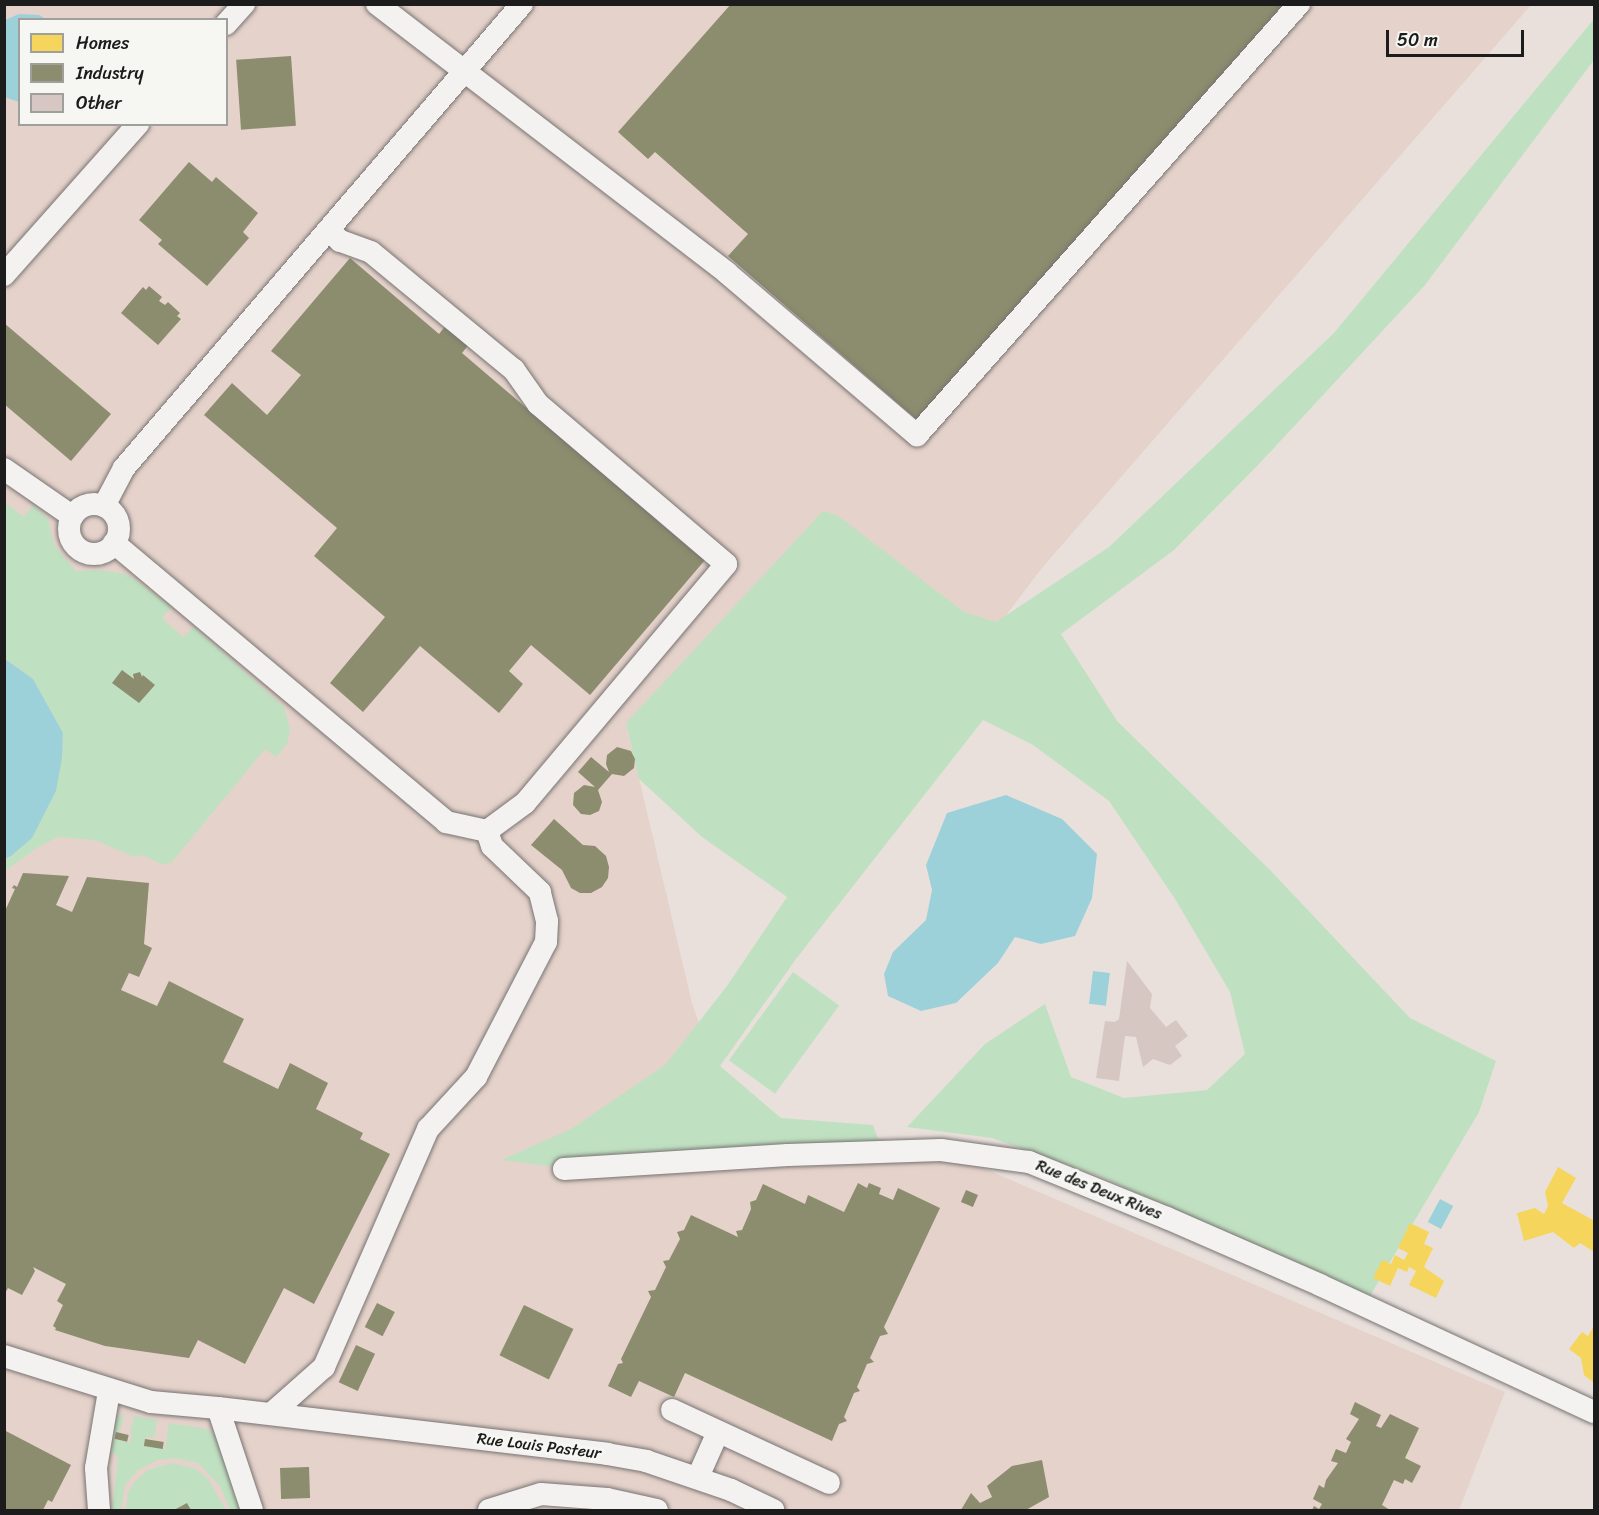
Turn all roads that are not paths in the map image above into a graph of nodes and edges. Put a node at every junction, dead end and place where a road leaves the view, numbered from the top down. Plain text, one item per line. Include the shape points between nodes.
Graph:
1 (244, 4) edge
2 (377, 4) edge
3 (522, 4) edge
4 (1299, 4) edge
5 (228, 22) edge
6 (462, 72) junction
7 (136, 126) edge
8 (329, 230) junction
9 (4, 275) edge
10 (4, 469) edge
11 (104, 506) junction
12 (72, 516) junction
13 (114, 543) junction
14 (487, 831) junction
15 (564, 1169) dead end
16 (4, 1356) edge
17 (109, 1391) junction
18 (218, 1407) junction
19 (672, 1410) dead end
20 (1594, 1412) edge
21 (271, 1414) junction
22 (718, 1431) junction
23 (698, 1477) junction
24 (829, 1483) dead end
25 (99, 1510) edge
26 (252, 1510) edge
27 (489, 1510) edge
28 (657, 1510) edge
29 (773, 1510) edge

1 - 5 street
2 - 6 street
3 - 6 street
4 - 6 street via 917,435 727,273
6 - 8 street
7 - 9 street
8 - 11 street via 124,468
8 - 14 street via 340,241 371,252 514,370 538,404 726,564 525,802
10 - 12 street
11 - 12 street via 85,505
11 - 13 street via 115,515 119,525
12 - 13 street via 68,532 80,551 103,553
13 - 14 street via 446,822
14 - 21 street via 492,846 540,892 547,921 546,942 476,1077 428,1130 324,1367
15 - 20 street, Rue des Deux Rives via 940,1150 1029,1162 1309,1280
16 - 17 street, Rue Louis Pasteur
17 - 18 street, Rue Louis Pasteur via 151,1402
17 - 25 street via 96,1468
18 - 21 street, Rue Louis Pasteur
18 - 26 street
19 - 22 street
21 - 23 street, Rue Louis Pasteur via 607,1454
22 - 23 street
22 - 24 street
23 - 29 street, Rue Louis Pasteur
27 - 28 street via 542,1494 607,1499

